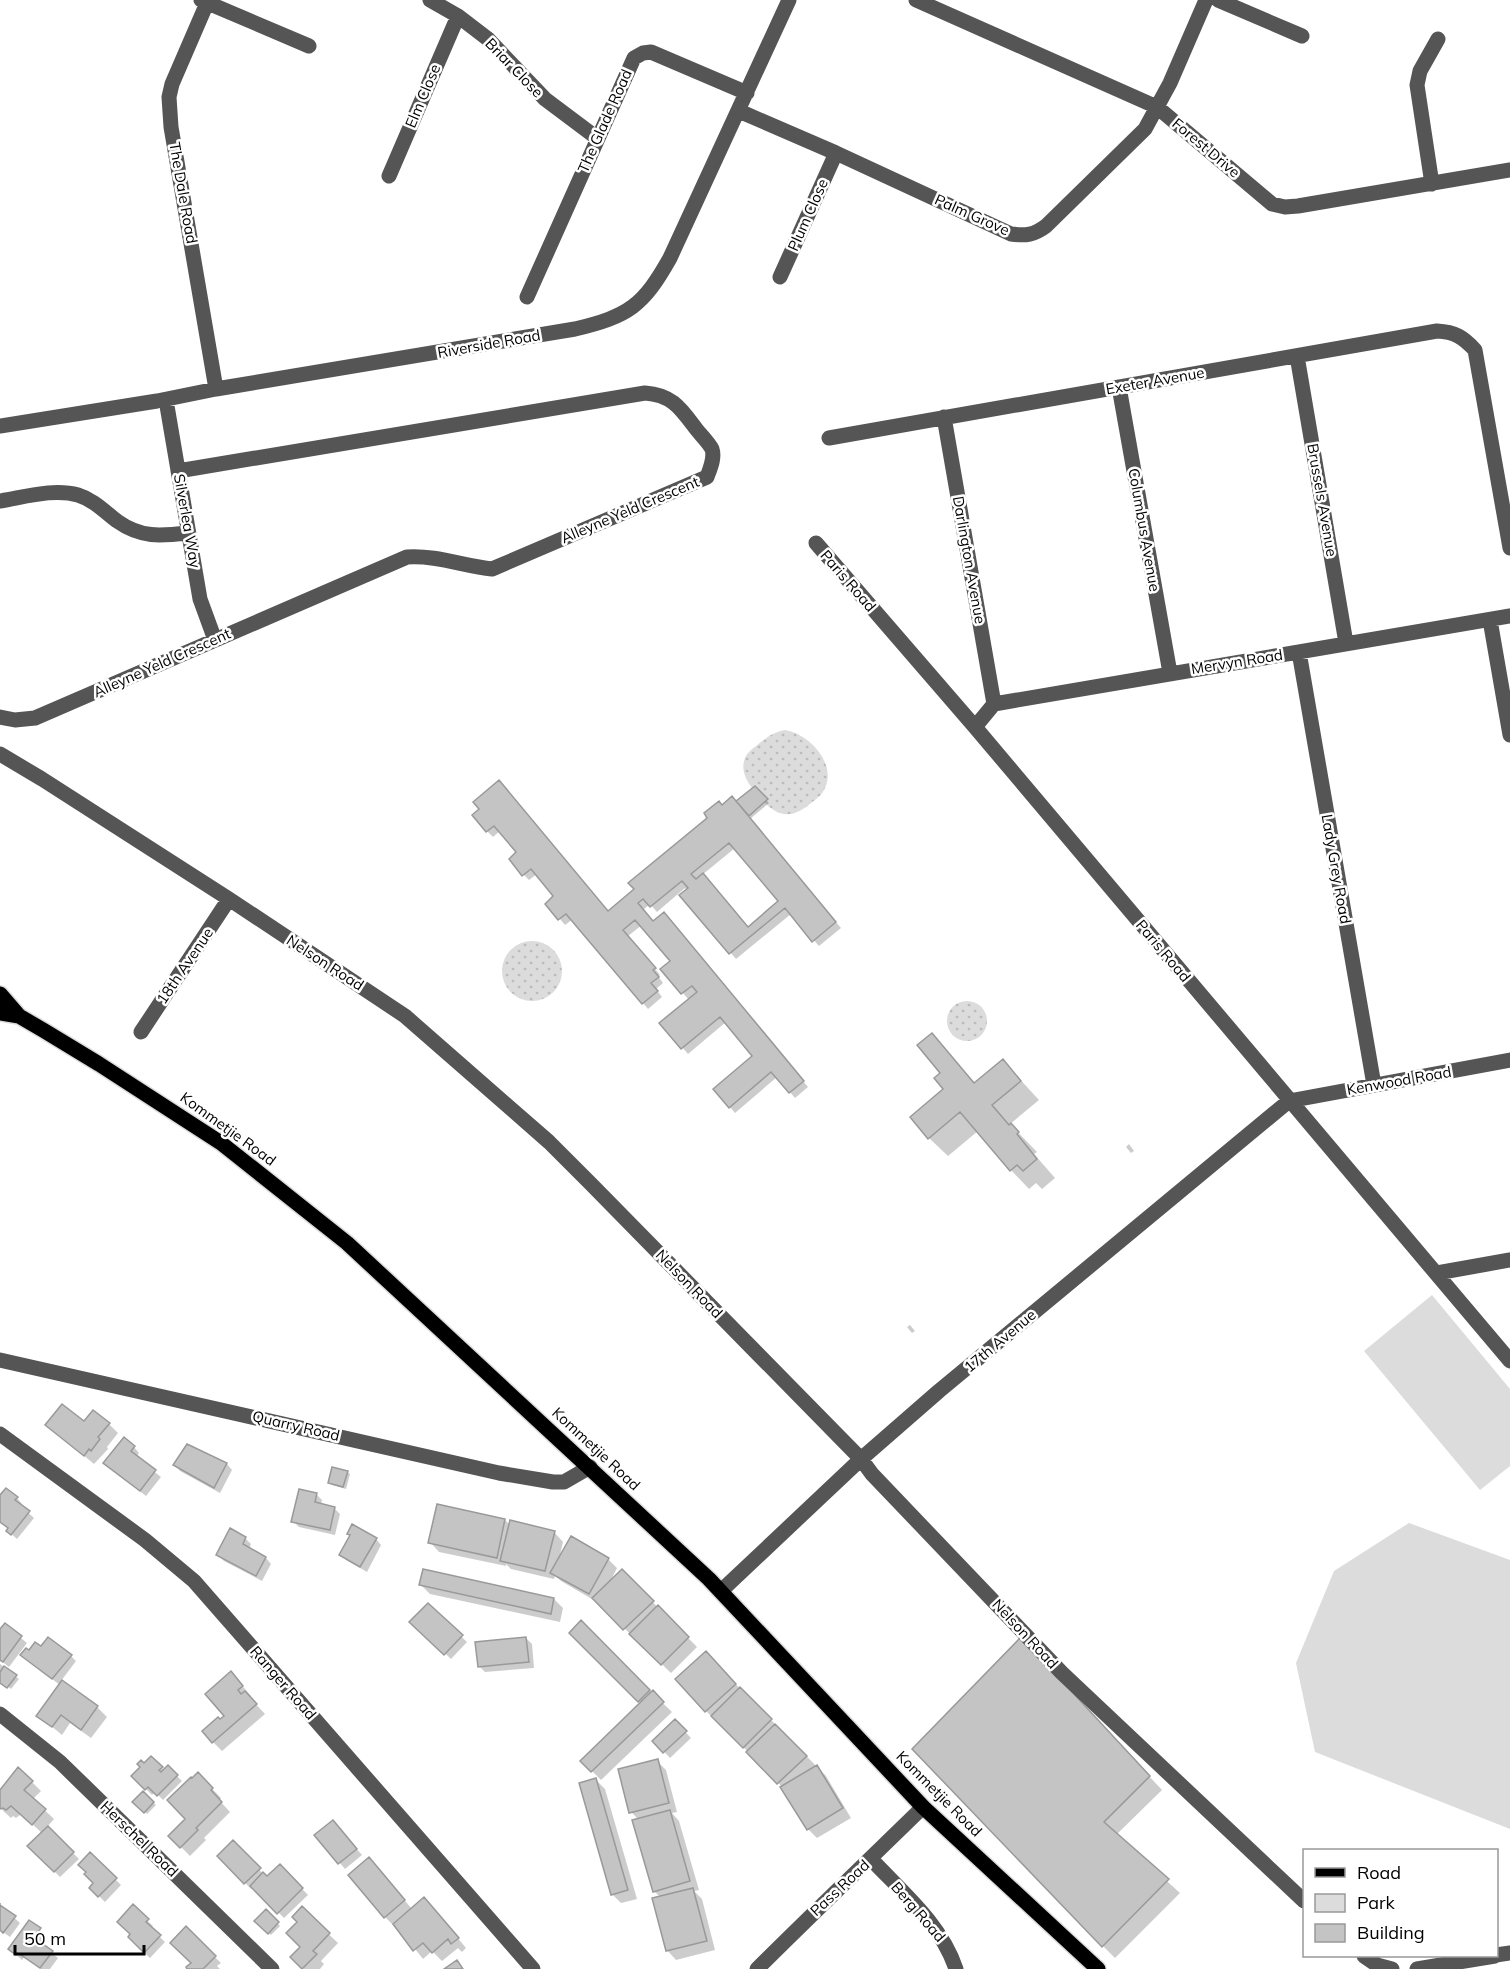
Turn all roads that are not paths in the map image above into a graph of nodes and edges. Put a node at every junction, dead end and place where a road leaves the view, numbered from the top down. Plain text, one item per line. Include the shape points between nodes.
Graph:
1 (430, 0) edge
2 (789, 0) edge
3 (916, 0) edge
4 (1206, 0) edge
5 (1218, 0) edge
6 (204, 1) edge
7 (458, 16) junction
8 (1302, 36) dead end
9 (1438, 39) dead end
10 (309, 46) dead end
11 (747, 93) junction
12 (1157, 107) junction
13 (739, 111) junction
14 (597, 138) junction
15 (836, 153) junction
16 (1510, 170) edge
17 (389, 176) dead end
18 (1432, 184) junction
19 (780, 277) dead end
20 (527, 297) dead end
21 (1297, 356) junction
22 (1119, 387) junction
23 (216, 389) junction
24 (166, 400) junction
25 (944, 417) junction
26 (0, 426) edge
27 (829, 438) dead end
28 (178, 471) junction
29 (0, 501) edge
30 (188, 533) junction
31 (816, 543) dead end
32 (1510, 548) edge
33 (1510, 616) edge
34 (1490, 620) junction
35 (215, 640) junction
36 (1346, 643) junction
37 (1299, 652) junction
38 (1170, 673) junction
39 (994, 704) junction
40 (0, 717) edge
41 (975, 727) junction
42 (1510, 735) edge
43 (0, 754) edge
44 (229, 899) junction
45 (0, 994) edge
46 (0, 1013) edge
47 (19, 1016) junction
48 (141, 1032) dead end
49 (1510, 1060) edge
50 (1374, 1085) junction
51 (1289, 1101) junction
52 (1510, 1260) edge
53 (1437, 1273) junction
54 (0, 1360) edge
55 (1510, 1361) edge
56 (0, 1434) edge
57 (861, 1459) junction
58 (590, 1467) junction
59 (721, 1591) junction
60 (0, 1714) edge
61 (923, 1807) junction
62 (871, 1859) junction
63 (1303, 1899) edge
64 (1365, 1957) edge
65 (1485, 1957) edge
66 (272, 1969) edge
67 (533, 1969) edge
68 (757, 1969) edge
69 (956, 1969) edge
70 (1098, 1969) edge
71 (1392, 1969) edge
72 (1417, 1969) edge

1 - 7 street, Briar Close
2 - 11 street, Riverside Road
3 - 12 street, Forest Drive
4 - 12 street, Palm Grove
5 - 8 street
6 - 10 street
6 - 23 street, The Dale Road via 170,97 173,138
7 - 14 street, Briar Close via 488,39 545,99
7 - 17 street, Elm Close
9 - 18 street via 1420,71 1417,85
11 - 13 street, Riverside Road
11 - 14 street, The Glade Road via 657,54 643,53 628,68
12 - 15 street, Palm Grove via 1145,129 1034,235 1011,234
12 - 18 street, Forest Drive via 1272,204 1298,206
13 - 15 street, Palm Grove
13 - 23 street, Riverside Road via 657,281 635,307 620,315 575,329
14 - 20 street, The Glade Road
15 - 19 street, Plum Close
16 - 18 street, Forest Drive
21 - 22 street, Exeter Avenue
21 - 32 street, Exeter Avenue via 1437,331 1462,336 1475,350
21 - 36 street, Brussels Avenue
22 - 25 street, Exeter Avenue
22 - 38 street, Columbus Avenue
23 - 24 street, Riverside Road
24 - 26 street, Riverside Road
24 - 28 street, Silverlea Way
25 - 27 street, Exeter Avenue
25 - 39 street, Darlington Avenue
28 - 30 street, Silverlea Way
28 - 35 street, Alleyne Yeld Crescent via 645,393 670,399 712,450 707,477 492,569 407,557
29 - 30 street via 59,492 76,494 91,500 132,530 155,536
30 - 35 street, Silverlea Way via 200,598
31 - 41 street, Paris Road
33 - 34 street, Mervyn Road
34 - 36 street, Mervyn Road
34 - 42 street
35 - 40 street, Alleyne Yeld Crescent via 35,718
36 - 37 street, Mervyn Road
37 - 38 street, Mervyn Road
37 - 50 street, Lady Grey Road
38 - 39 street, Mervyn Road
39 - 41 street
41 - 51 street, Paris Road
43 - 44 street, Nelson Road
44 - 48 street, 18th Avenue
44 - 57 street, Nelson Road via 424,1032 572,1165
45 - 47 main road, Kommetjie Road
46 - 47 main road, Kommetjie Road
47 - 58 main road, Kommetjie Road via 221,1143 347,1243
49 - 50 street, Kenwood Road
50 - 51 street, Kenwood Road
51 - 53 street, Paris Road
51 - 57 street, 17th Avenue
52 - 53 street
53 - 55 street, Paris Road
54 - 58 street, Quarry Road via 499,1473 564,1482
56 - 67 street, Ranger Road via 136,1533 194,1581
57 - 59 street, 17th Avenue
57 - 63 street, Nelson Road via 1062,1673
58 - 59 main road, Kommetjie Road
59 - 61 main road, Kommetjie Road
60 - 66 street, Herschel Road via 60,1762
61 - 62 street, Pass Road
61 - 70 main road, Kommetjie Road
62 - 68 street, Pass Road
62 - 69 street, Berg Road via 931,1923 944,1940
64 - 71 street
65 - 72 street

